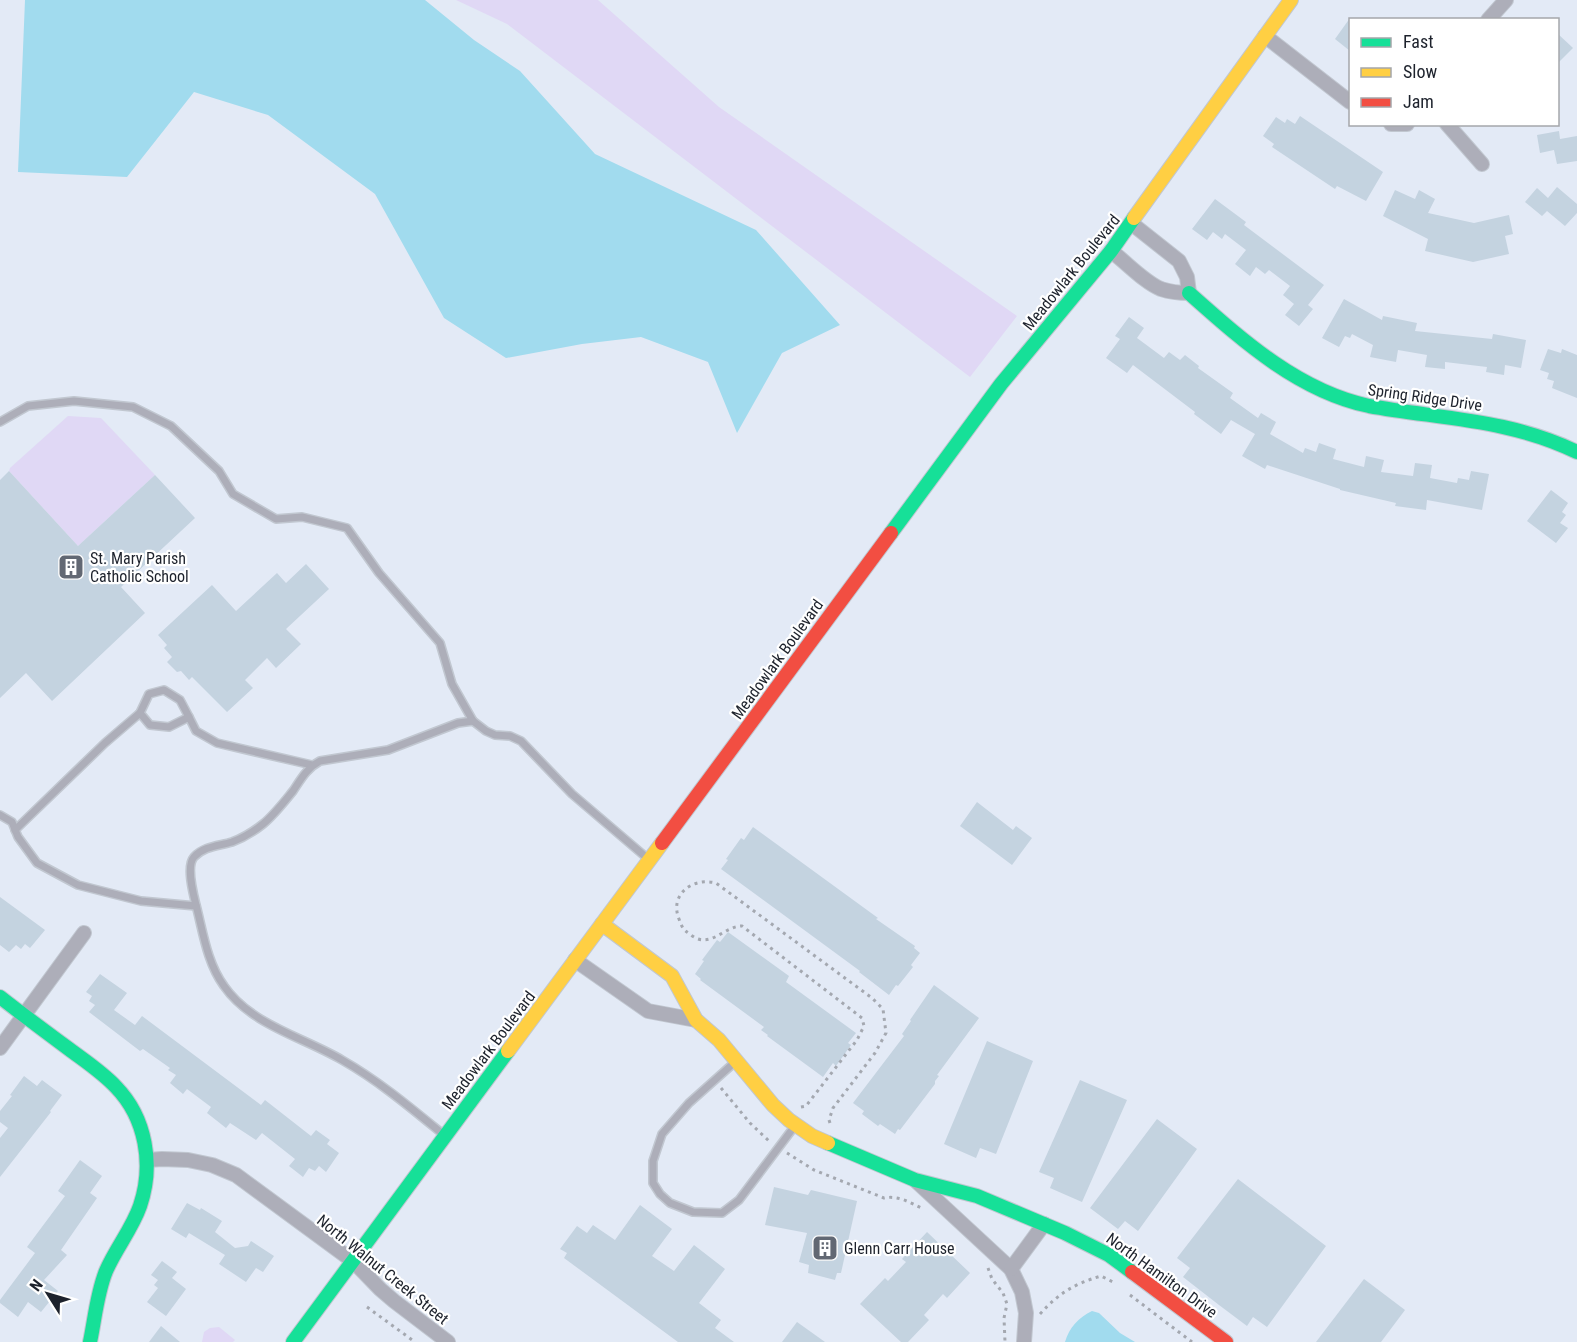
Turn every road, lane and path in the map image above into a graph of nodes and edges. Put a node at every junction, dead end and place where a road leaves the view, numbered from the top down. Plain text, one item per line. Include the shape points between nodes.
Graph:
1 (1291, 0) edge
2 (1506, 0) edge
3 (1490, 18) edge
4 (1265, 36) junction
5 (1349, 101) edge
6 (1449, 126) edge
7 (1482, 164) dead end
8 (1131, 223) junction
9 (1111, 250) junction
10 (1189, 293) junction
11 (0, 422) edge
12 (1577, 452) edge
13 (140, 713) junction
14 (189, 717) junction
15 (473, 721) junction
16 (312, 765) junction
17 (0, 815) edge
18 (15, 830) junction
19 (649, 860) junction
20 (196, 906) junction
21 (602, 924) junction
22 (84, 933) dead end
23 (575, 960) junction
24 (0, 997) edge
25 (24, 1016) junction
26 (696, 1020) junction
27 (0, 1048) edge
28 (737, 1061) junction
29 (714, 1080) junction
30 (797, 1108) dead end
31 (796, 1125) junction
32 (832, 1130) dead end
33 (445, 1135) junction
34 (779, 1147) junction
35 (148, 1160) junction
36 (915, 1180) junction
37 (925, 1210) dead end
38 (1044, 1224) junction
39 (353, 1261) junction
40 (988, 1268) dead end
41 (1011, 1269) junction
42 (1121, 1288) dead end
43 (1130, 1295) dead end
44 (367, 1306) dead end
45 (1038, 1322) dead end
46 (90, 1342) edge
47 (293, 1342) edge
48 (415, 1342) edge
49 (448, 1342) edge
50 (1005, 1342) edge
51 (1024, 1342) edge
52 (1192, 1342) edge
53 (1226, 1342) edge

1 - 4 street, Meadowlark Boulevard
2 - 3 street
4 - 5 street
4 - 8 street, Meadowlark Boulevard
6 - 7 street
8 - 9 street, Meadowlark Boulevard
8 - 10 street via 1179,261
9 - 10 street via 1159,288
9 - 19 street, Meadowlark Boulevard via 1001,384
10 - 12 street, Spring Ridge Drive via 1258,351 1321,390 1374,407 1490,423
11 - 15 lane via 28,406 74,401 133,407 171,426 219,471 233,494 276,519 302,517 347,528 379,573 440,643 453,684
13 - 14 lane via 150,725 169,728
13 - 14 lane via 149,694 164,690 180,700
13 - 18 lane
14 - 16 lane via 196,732 217,743
15 - 16 lane via 388,750 336,757
15 - 19 lane via 495,735 521,741 572,794
16 - 20 lane via 269,819 252,833 196,855 190,868
17 - 18 lane via 12,822
18 - 20 lane via 37,863 78,885 141,902
19 - 21 street, Meadowlark Boulevard
20 - 33 lane via 212,964 233,997 281,1031 341,1059 374,1080
21 - 23 street, Meadowlark Boulevard
21 - 26 street, North Hamilton Drive via 672,976
22 - 25 street
23 - 26 street, North Hamilton Drive via 648,1011
23 - 33 street, Meadowlark Boulevard
24 - 25 street
25 - 27 street
25 - 35 street via 97,1070 124,1096 137,1116
26 - 28 street, North Hamilton Drive
28 - 29 lane
28 - 31 street, North Hamilton Drive via 773,1105
29 - 34 path via 750,1123
29 - 34 lane via 662,1134 653,1161 653,1183 660,1194 670,1203 693,1212 722,1213 739,1200
30 - 32 path via 806,1106 857,1041 864,1026 862,1018 742,926 734,926 712,939 698,939 683,930 676,912 677,901 694,884 705,880 716,883 883,1009 886,1033 833,1108 829,1120
31 - 34 lane
31 - 36 street, North Hamilton Drive via 812,1136
33 - 39 street, Meadowlark Boulevard
34 - 37 path via 814,1170
35 - 39 street, North Walnut Creek Street via 188,1160 236,1176
35 - 46 street via 141,1205 105,1272
36 - 38 street, North Hamilton Drive via 977,1196
36 - 41 street, North Hamilton Drive
38 - 41 street
38 - 53 street, North Hamilton Drive via 1109,1255
39 - 47 street, Meadowlark Boulevard
39 - 49 street, North Walnut Creek Street via 394,1301
40 - 50 path via 1007,1304
41 - 51 street, North Hamilton Drive via 1026,1313
42 - 45 path via 1101,1276 1084,1281 1055,1298
43 - 52 path
44 - 48 path

